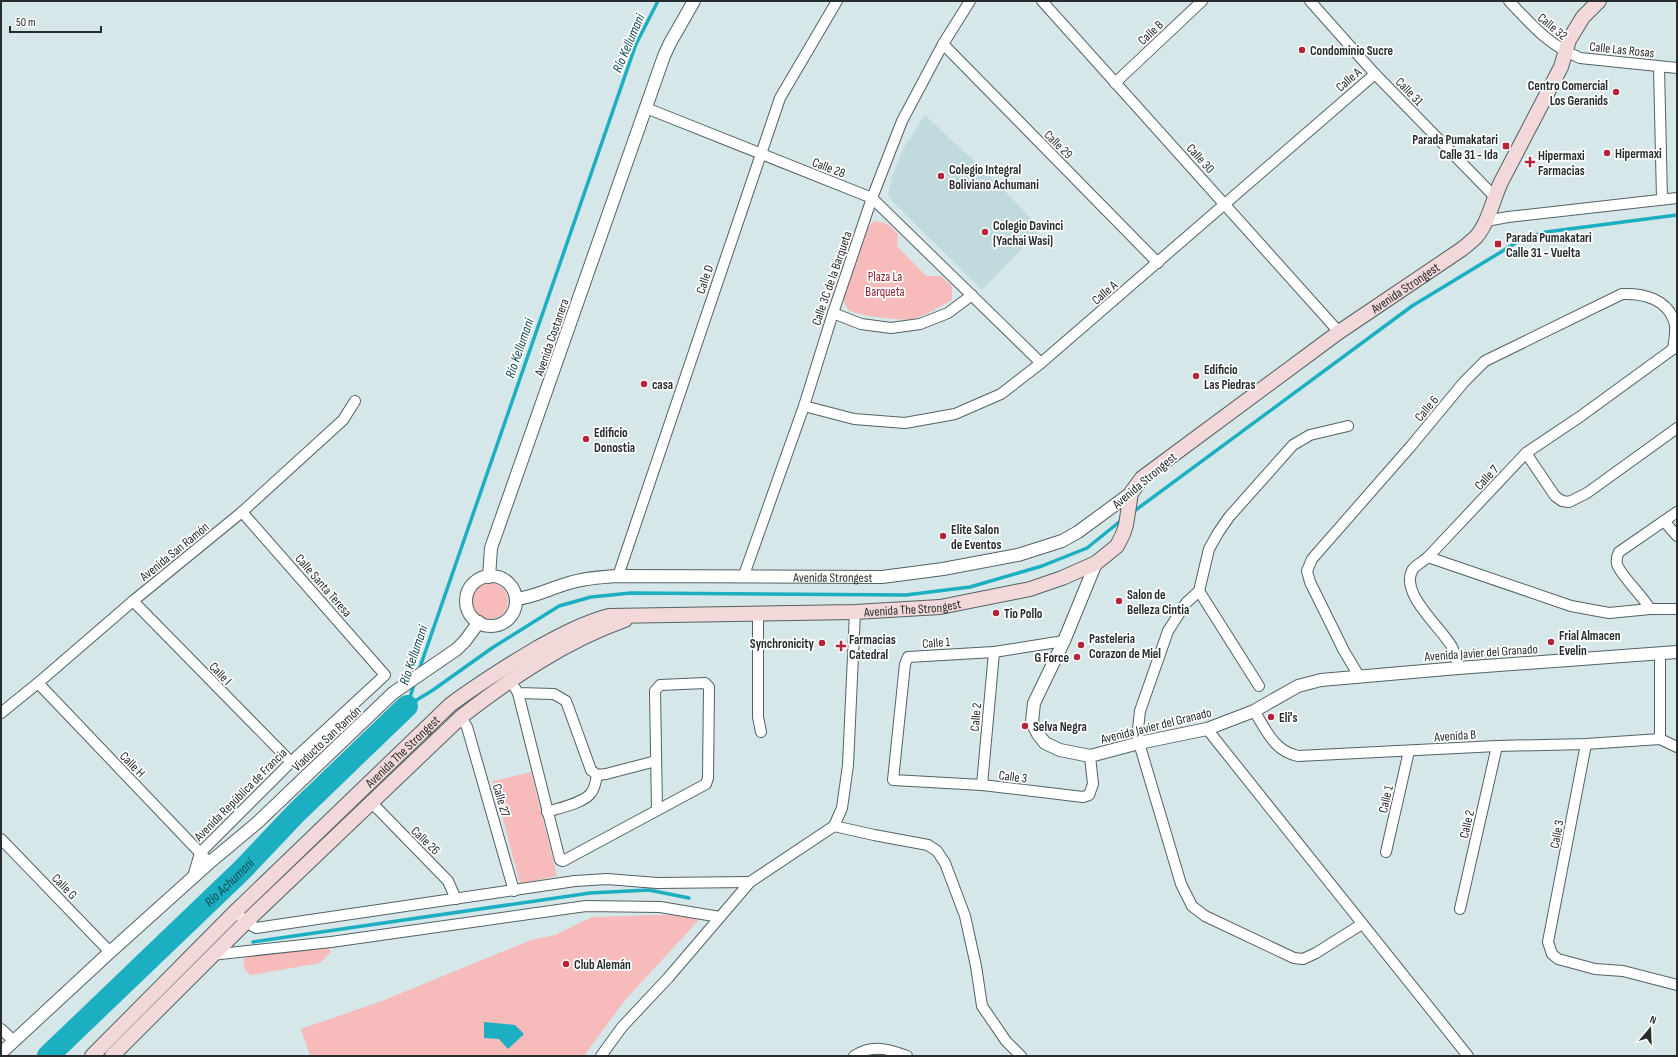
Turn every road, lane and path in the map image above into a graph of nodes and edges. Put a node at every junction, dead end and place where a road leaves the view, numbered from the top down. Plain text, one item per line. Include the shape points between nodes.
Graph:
1 (694, 1) edge
2 (837, 1) edge
3 (970, 1) edge
4 (1042, 1) edge
5 (1202, 1) edge
6 (1310, 1) edge
7 (1509, 1) edge
8 (1599, 1) edge
9 (943, 44) junction
10 (1565, 52) junction
11 (1659, 66) junction
12 (1677, 68) edge
13 (1375, 74) junction
14 (1115, 83) junction
15 (646, 108) junction
16 (760, 154) junction
17 (1494, 196) junction
18 (872, 198) junction
19 (1677, 198) edge
20 (1662, 199) junction
21 (1224, 203) junction
22 (1486, 221) junction
23 (1158, 263) junction
24 (972, 295) junction
25 (833, 313) junction
26 (1339, 332) junction
27 (1675, 348) edge
28 (1041, 363) junction
29 (355, 401) dead end
30 (804, 406) junction
31 (1348, 426) dead end
32 (1677, 428) edge
33 (1526, 453) junction
34 (1130, 499) junction
35 (242, 512) junction
36 (1677, 512) edge
37 (1664, 521) junction
38 (1677, 536) edge
39 (1428, 557) junction
40 (1096, 563) junction
41 (489, 576) junction
42 (618, 576) junction
43 (744, 576) junction
44 (1199, 591) junction
45 (516, 599) junction
46 (133, 601) junction
47 (1650, 609) junction
48 (1677, 609) edge
49 (855, 612) junction
50 (758, 614) junction
51 (639, 616) junction
52 (479, 622) junction
53 (1064, 641) junction
54 (994, 652) junction
55 (1677, 652) edge
56 (1660, 653) junction
57 (1458, 668) junction
58 (502, 669) junction
59 (385, 675) joint
60 (1359, 676) junction
61 (510, 681) junction
62 (38, 683) junction
63 (1259, 686) dead end
64 (518, 693) junction
65 (450, 705) junction
66 (1254, 711) junction
67 (1, 713) edge
68 (461, 718) junction
69 (1206, 730) junction
70 (761, 732) dead end
71 (1660, 739) junction
72 (1139, 743) junction
73 (1586, 744) junction
74 (1497, 746) junction
75 (1677, 747) edge
76 (1409, 752) junction
77 (1090, 756) junction
78 (656, 760) junction
79 (291, 762) junction
80 (597, 775) junction
81 (893, 780) joint
82 (982, 785) junction
83 (361, 792) junction
84 (372, 803) junction
85 (657, 810) junction
86 (547, 812) junction
87 (834, 826) junction
88 (1, 839) edge
89 (1386, 852) dead end
90 (200, 853) junction
91 (209, 863) junction
92 (193, 877) junction
93 (750, 882) junction
94 (514, 891) junction
95 (456, 899) junction
96 (1460, 909) dead end
97 (236, 911) junction
98 (720, 917) junction
99 (246, 922) junction
100 (1362, 924) junction
101 (202, 945) junction
102 (110, 952) junction
103 (212, 956) junction
104 (1677, 986) edge
105 (1, 1029) edge
106 (14, 1041) junction
107 (1, 1053) edge
108 (97, 1054) edge
109 (112, 1056) edge
110 (601, 1056) edge
111 (854, 1056) edge
112 (907, 1056) edge
113 (1021, 1056) edge
114 (1468, 1056) edge

1 - 15 street, Avenida Costanera via 670,43
2 - 16 street, Calle D via 780,98
3 - 9 street, Calle 3C de la Barqueta
4 - 14 street, Calle 30
5 - 14 street, Calle B
6 - 13 street, Calle 31
7 - 10 street, Calle 32 via 1544,38
8 - 10 main road, Avenida Strongest via 1583,17
9 - 18 street, Calle 3C de la Barqueta via 902,121
9 - 23 street, Calle 29
10 - 11 street, Calle Las Rosas via 1580,58
10 - 17 main road, Avenida Strongest via 1561,67
11 - 12 street, Calle Las Rosas
11 - 20 street
13 - 17 street, Calle 31
13 - 21 street, Calle A
14 - 21 street, Calle 30
15 - 16 street, Calle 28
15 - 41 street, Avenida Costanera via 491,548
16 - 18 street, Calle 28
16 - 42 street, Calle D
17 - 22 main road, Avenida Strongest
18 - 24 street, Calle 28
18 - 25 street, Calle 3C de la Barqueta
19 - 20 street
20 - 22 street
21 - 23 street, Calle A
21 - 26 street, Calle 30
22 - 26 main road, Avenida Strongest via 1477,236 1462,249
23 - 28 street, Calle A
24 - 25 street via 948,313 920,324 891,328 861,324
24 - 28 street, Calle 28
25 - 30 street, Calle 3C de la Barqueta
26 - 34 main road, Avenida Strongest via 1142,478
27 - 33 street, Calle 7
27 - 60 street, Calle 6 via 1675,322 1669,311 1658,300 1637,293 1622,294 1485,361 1464,382 1312,559 1307,571 1328,620
28 - 30 street, Calle A via 1001,394 955,414 905,423 854,419
29 - 35 street, Avenida San Ramón via 343,420
30 - 43 street, Calle 3C de la Barqueta
31 - 44 street via 1310,435 1293,445 1229,517 1218,533 1209,549
32 - 33 street via 1587,493 1569,502 1555,496
33 - 39 street, Calle 7
34 - 40 main road, Avenida The Strongest via 1123,534 1116,546
34 - 43 street, Avenida Strongest via 1062,541 1018,555 882,577
35 - 46 street, Avenida San Ramón
35 - 59 street, Calle Santa Teresa
36 - 37 street
37 - 38 street
37 - 47 street via 1619,552 1617,558 1620,571 1644,598
39 - 47 street via 1570,606 1609,612
39 - 57 street, Calle 7 via 1414,569 1411,585 1423,609 1451,646
40 - 49 main road, Avenida The Strongest via 1030,589 981,599 940,607
40 - 53 street, Avenida Javier del Granado
41 - 45 street via 507,582
41 - 52 street via 475,583 467,597 469,612
42 - 43 street, Avenida Strongest
42 - 45 street, Avenida Strongest via 588,578 554,587 527,598
44 - 63 street
44 - 72 street via 1186,602 1168,631 1140,711
45 - 52 street via 516,607 506,621 492,626
46 - 62 street, Avenida San Ramón
46 - 79 street, Calle I
47 - 48 street
49 - 50 main road, Avenida The Strongest
49 - 87 street via 848,764 842,808
50 - 51 main road, Avenida The Strongest
50 - 70 street via 758,717
51 - 58 main road, Avenida The Strongest via 609,616 576,627
51 - 61 main road, Avenida The Strongest via 590,635
52 - 91 street, Viaducto San Ramón via 457,649 393,693 258,822
53 - 54 street, Calle 1
53 - 77 street, Avenida Javier del Granado via 1034,703 1032,722 1045,743 1060,750
54 - 81 street, Calle 1 via 908,657 905,664
54 - 82 street, Calle 2
55 - 56 street, Avenida Javier del Granado
56 - 57 street, Avenida Javier del Granado
56 - 71 street
57 - 60 street, Avenida Javier del Granado
58 - 61 main road
58 - 65 main road, Avenida The Strongest
59 - 79 street, Avenida República de Francia
60 - 66 street, Avenida Javier del Granado via 1321,680 1298,686
61 - 64 street
61 - 68 main road, Avenida The Strongest
62 - 67 street, Avenida San Ramón
62 - 90 street, Calle H
64 - 80 street via 554,694 566,701 591,770
64 - 86 street
65 - 68 main road
65 - 83 main road, Avenida The Strongest
66 - 69 street, Avenida Javier del Granado
66 - 76 street, Avenida B via 1278,747 1290,754 1308,756
68 - 84 main road, Avenida The Strongest
68 - 94 street, Calle 27 via 468,727
69 - 72 street, Avenida Javier del Granado
69 - 100 street
71 - 73 street, Avenida B
71 - 75 street, Avenida B
72 - 77 street, Avenida Javier del Granado
72 - 100 street via 1181,884 1196,910 1294,958 1304,959
73 - 74 street, Avenida B
73 - 104 street, Calle 3 via 1548,942 1552,954 1558,959 1596,969 1623,971
74 - 76 street, Avenida B
74 - 96 street, Calle 2
76 - 89 street, Calle 1
77 - 82 street, Calle 3 via 1093,784 1089,795 1083,797
78 - 80 street
78 - 85 street
78 - 85 street via 655,691 660,685 707,684 709,687 706,784
79 - 90 street, Avenida República de Francia
80 - 86 street via 590,795 581,801
81 - 82 street, Calle 3
83 - 84 main road
83 - 97 main road, Avenida The Strongest
84 - 95 street, Calle 26 via 448,882
84 - 99 main road, Avenida The Strongest
85 - 86 street via 563,861 560,860
87 - 93 street
87 - 113 street via 928,844 937,851 946,863 965,916 982,1006 1006,1041
88 - 102 street, Calle G
90 - 91 street, Calle H
90 - 92 street, Avenida República de Francia
91 - 92 street, Viaducto San Ramón
92 - 102 street
93 - 94 street via 657,883 606,879 575,881
93 - 98 street
94 - 95 street
95 - 99 street via 256,928
97 - 99 street
97 - 101 main road, Avenida The Strongest
98 - 103 street via 660,907 586,906
98 - 110 street via 622,1027
99 - 103 main road, Avenida The Strongest
100 - 114 street
101 - 103 street
101 - 108 main road, Avenida The Strongest
102 - 106 street
103 - 109 main road, Avenida The Strongest
105 - 106 street
106 - 107 street
111 - 112 street via 872,1049 888,1049

